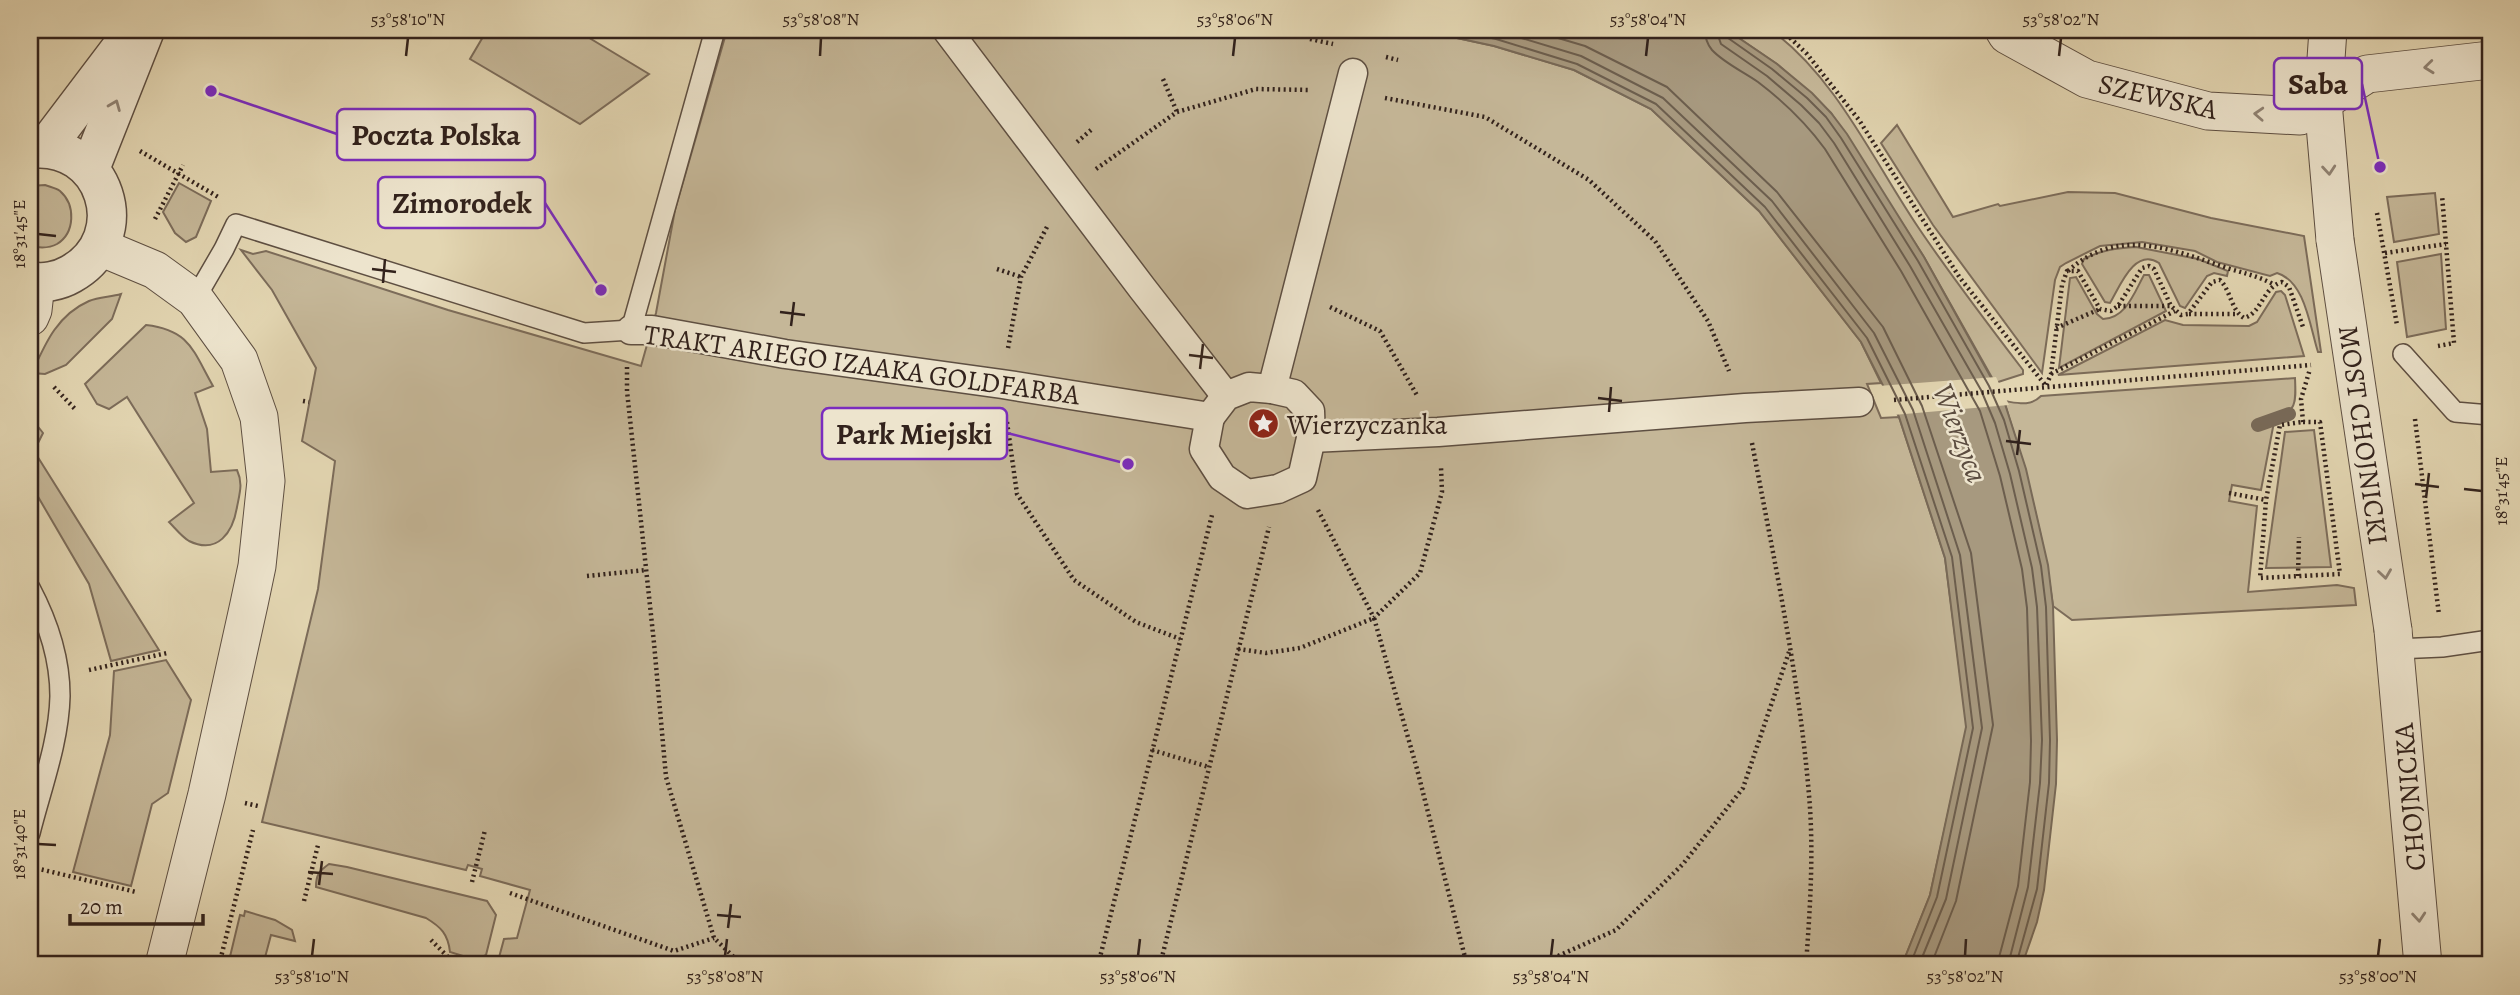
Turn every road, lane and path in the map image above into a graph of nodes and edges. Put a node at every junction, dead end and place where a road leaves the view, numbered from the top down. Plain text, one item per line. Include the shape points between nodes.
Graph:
1 (135, 30) edge
2 (145, 30) edge
3 (715, 30) edge
4 (947, 30) edge
5 (1782, 30) edge
6 (1797, 30) edge
7 (2328, 30) edge
8 (2007, 32) edge
9 (1790, 38) junction
10 (2490, 60) edge
11 (1163, 79) dead end
12 (1351, 82) junction
13 (2323, 102) junction
14 (1177, 112) junction
15 (130, 145) dead end
16 (38, 148) edge
17 (183, 165) dead end
18 (90, 169) junction
19 (179, 174) junction
20 (1067, 189) junction
21 (2442, 195) dead end
22 (216, 207) dead end
23 (2376, 208) dead end
24 (155, 219) dead end
25 (2446, 244) junction
26 (100, 247) junction
27 (2385, 253) junction
28 (997, 269) dead end
29 (2067, 271) junction
30 (1021, 277) junction
31 (2273, 284) junction
32 (32, 294) edge
33 (195, 299) junction
34 (2118, 306) junction
35 (2100, 309) junction
36 (2173, 309) junction
37 (2188, 314) junction
38 (2238, 314) junction
39 (2397, 320) dead end
40 (2056, 328) junction
41 (631, 330) junction
42 (2304, 330) dead end
43 (2309, 354) dead end
44 (2403, 354) joint
45 (2312, 365) junction
46 (2051, 374) junction
47 (1002, 384) junction
48 (2046, 386) junction
49 (54, 387) dead end
50 (1272, 389) junction
51 (303, 401) dead end
52 (309, 402) dead end
53 (1859, 402) joint
54 (1218, 406) junction
55 (1745, 408) junction
56 (75, 409) dead end
57 (2490, 415) edge
58 (2303, 422) junction
59 (2418, 433) dead end
60 (1311, 438) junction
61 (1222, 477) junction
62 (1278, 489) junction
63 (2229, 493) dead end
64 (2266, 500) junction
65 (2299, 537) dead end
66 (646, 570) junction
67 (587, 576) dead end
68 (2298, 576) junction
69 (30, 588) edge
70 (2438, 607) dead end
71 (1180, 639) junction
72 (2395, 639) junction
73 (2490, 640) edge
74 (1790, 648) junction
75 (1238, 649) junction
76 (167, 653) dead end
77 (108, 667) dead end
78 (1152, 750) junction
79 (1209, 767) junction
80 (253, 830) dead end
81 (485, 830) dead end
82 (30, 833) edge
83 (318, 845) dead end
84 (30, 867) edge
85 (472, 882) dead end
86 (136, 892) dead end
87 (510, 892) dead end
88 (304, 901) dead end
89 (714, 938) junction
90 (431, 940) dead end
91 (164, 965) edge
92 (219, 965) edge
93 (475, 965) edge
94 (741, 965) edge
95 (1098, 965) edge
96 (1160, 965) edge
97 (1467, 965) edge
98 (1538, 965) edge
99 (1806, 965) edge
100 (2423, 965) edge

1 - 16 street
18 -> 2 street
3 - 41 lane
4 - 20 street
5 - 9 path
6 - 9 path
7 - 13 street
13 -> 8 street, SZEWSKA via 2300,116 2207,111 2087,79
9 - 48 path via 1859,120 1960,278
10 -> 13 street, SZEWSKA via 2367,74
11 - 14 path
12 - 14 path via 1256,89
12 - 50 street
12 - 55 path via 1485,117 1589,180 1656,241 1708,321
13 -> 72 street, MOST CHOJNICKI, bridge via 2335,240
14 - 20 path
15 - 19 path
16 - 18 street via 70,154
17 - 19 path
18 - 26 street via 104,192 108,220
19 - 22 path via 220,197
19 - 24 path
20 - 30 path
20 - 54 street
21 - 25 path
23 - 27 path
25 - 27 path
25 - 44 path via 2454,343
26 - 32 street via 83,267
26 - 33 street via 155,270
27 - 39 path
28 - 30 path
29 - 31 path via 2100,249 2141,244 2202,258
29 - 35 path via 2078,271
29 - 40 path
30 - 47 path
31 - 38 path via 2251,316
31 - 42 path via 2282,282 2289,287
33 - 41 lane, TRAKT ARIEGO IZAAKA GOLDFARBA via 236,224 584,333
33 - 91 street via 239,360 259,417 266,481 249,604
34 - 35 path via 2111,312
34 - 36 path
34 - 36 path via 2142,268 2149,266
35 - 40 path
36 - 37 path
36 - 46 path
37 - 38 path
37 - 38 path via 2212,282 2220,280
40 - 46 path
41 - 47 street, TRAKT ARIEGO IZAAKA GOLDFARBA
41 - 66 path via 627,391
43 - 45 path
44 - 57 lane via 2455,412
45 - 48 path
45 - 58 path via 2301,399
46 - 48 path
47 - 54 street, TRAKT ARIEGO IZAAKA GOLDFARBA
47 - 71 path via 1017,494 1074,579 1136,622
48 - 53 path
49 - 56 path
50 - 54 street, TRAKT ARIEGO IZAAKA GOLDFARBA via 1249,387
50 - 60 street, TRAKT ARIEGO IZAAKA GOLDFARBA via 1294,394 1310,411
51 - 52 path
53 - 55 street
54 - 61 street via 1204,449
55 - 60 street
55 - 74 path
58 - 64 path via 2280,425
58 - 68 path via 2320,422 2340,574
59 - 70 path
60 - 62 street, TRAKT ARIEGO IZAAKA GOLDFARBA via 1302,478
61 - 62 street via 1247,494
61 - 71 path
62 - 75 path
63 - 64 path
64 - 68 path via 2260,578
65 - 68 path
66 - 67 path
66 - 89 path via 666,777
69 - 82 lane via 55,654 60,696 53,745
71 - 78 path
72 - 73 lane via 2442,647
72 -> 100 street, CHOJNICKA
74 - 98 path via 1743,788 1683,864 1616,930
74 - 99 path via 1809,796 1812,890
75 - 79 path
75 - 97 path via 1266,653 1300,648 1374,618
76 - 77 path
78 - 79 path
78 - 95 path
79 - 96 path
80 - 92 path
81 - 85 path
83 - 88 path
84 - 86 path
87 - 89 path via 674,951
89 - 94 path
90 - 93 path via 450,959

